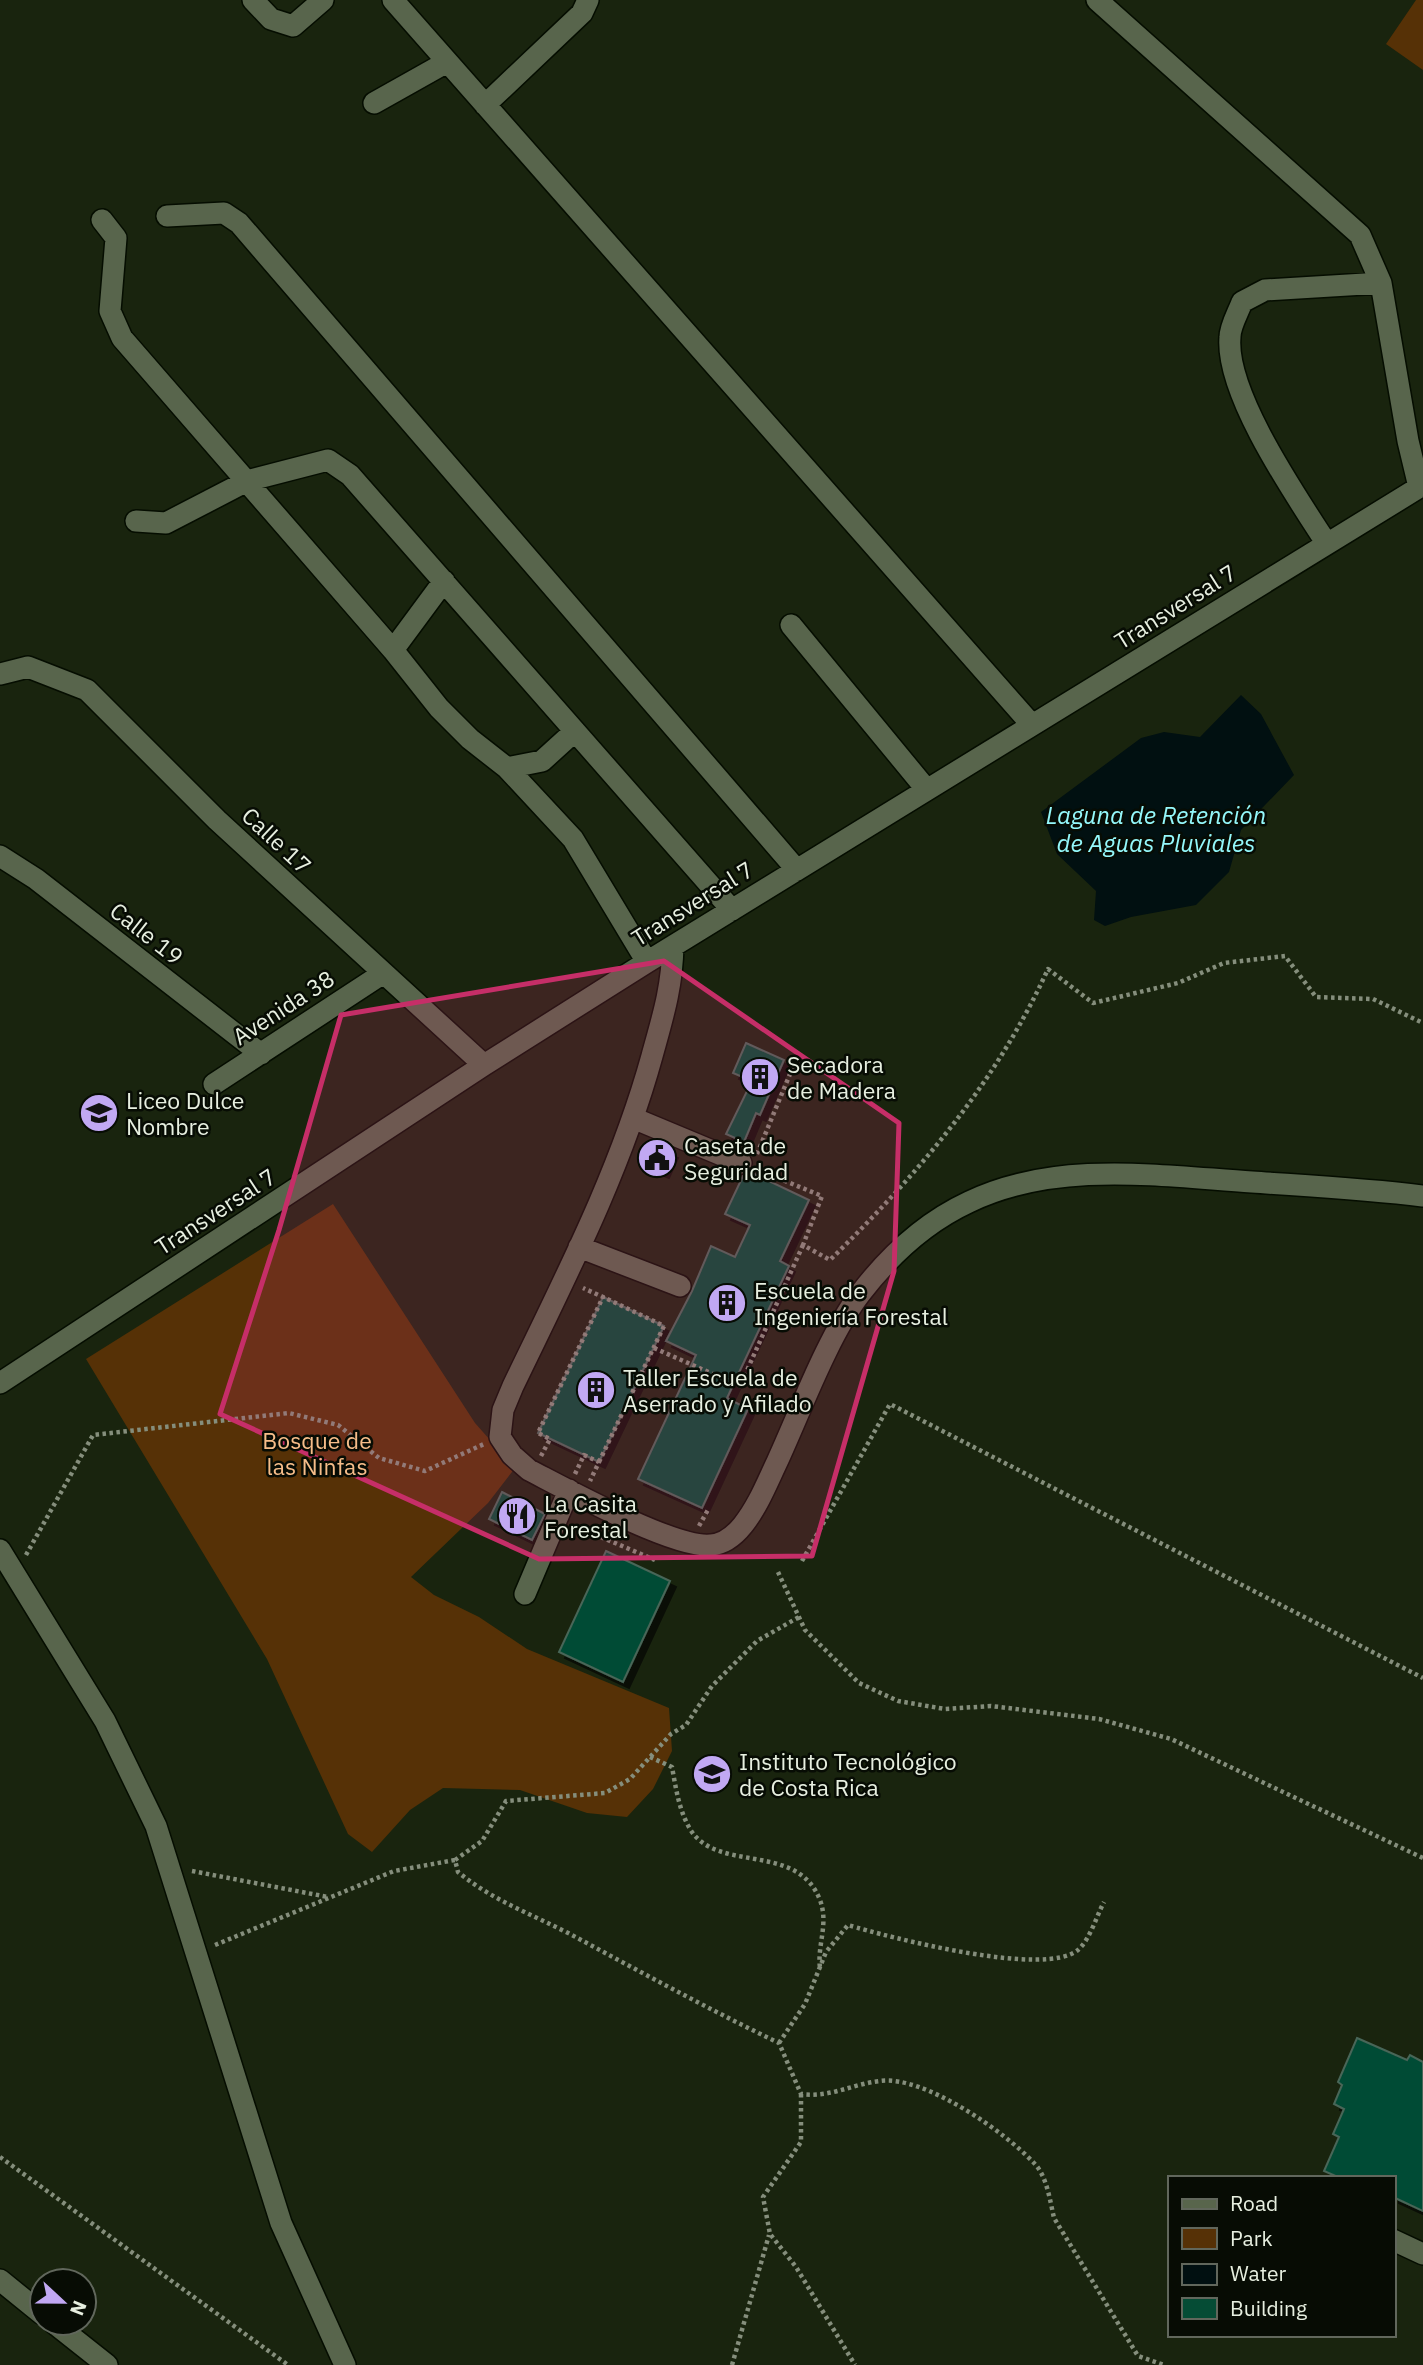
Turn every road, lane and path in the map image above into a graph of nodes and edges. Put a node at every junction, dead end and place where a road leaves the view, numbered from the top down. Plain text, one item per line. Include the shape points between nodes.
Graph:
1 (253, 0) edge
2 (323, 0) edge
3 (393, 0) edge
4 (588, 0) edge
5 (1097, 0) edge
6 (447, 62) junction
7 (374, 103) dead end
8 (485, 105) junction
9 (167, 216) dead end
10 (102, 220) dead end
11 (1381, 283) junction
12 (247, 481) junction
13 (1421, 486) edge
14 (136, 521) dead end
15 (1327, 544) junction
16 (444, 581) junction
17 (791, 625) dead end
18 (393, 650) junction
19 (0, 674) edge
20 (1032, 725) junction
21 (575, 731) junction
22 (507, 768) junction
23 (927, 790) junction
24 (0, 856) edge
25 (797, 870) junction
26 (732, 910) junction
27 (673, 946) junction
28 (647, 962) junction
29 (382, 974) junction
30 (1423, 1023) edge
31 (261, 1054) junction
32 (797, 1058) dead end
33 (484, 1065) junction
34 (214, 1084) dead end
35 (633, 1118) junction
36 (741, 1163) dead end
37 (1423, 1195) edge
38 (803, 1245) junction
39 (579, 1247) junction
40 (574, 1284) dead end
41 (680, 1286) dead end
42 (603, 1297) junction
43 (653, 1348) junction
44 (0, 1383) edge
45 (500, 1437) junction
46 (539, 1460) dead end
47 (599, 1462) junction
48 (589, 1482) dead end
49 (572, 1483) junction
50 (557, 1518) junction
51 (0, 1550) edge
52 (655, 1560) dead end
53 (802, 1561) dead end
54 (778, 1572) dead end
55 (15, 1574) junction
56 (525, 1594) dead end
57 (799, 1617) junction
58 (1423, 1678) edge
59 (650, 1756) junction
60 (1423, 1858) edge
61 (455, 1860) junction
62 (169, 1867) junction
63 (329, 1897) junction
64 (1104, 1902) dead end
65 (197, 1954) junction
66 (820, 1968) junction
67 (779, 2043) junction
68 (801, 2094) junction
69 (0, 2157) edge
70 (770, 2234) junction
71 (1395, 2241) edge
72 (1423, 2255) edge
73 (0, 2280) edge
74 (28, 2303) edge
75 (72, 2337) edge
76 (107, 2365) edge
77 (288, 2365) edge
78 (345, 2365) edge
79 (732, 2365) edge
80 (855, 2365) edge
81 (1164, 2365) edge

1 - 2 street via 271,19 293,26
3 - 6 street
4 - 8 street via 582,13
5 - 11 street via 1360,235
6 - 7 street
6 - 8 street
8 - 20 street
9 - 25 street via 224,213 240,223
10 - 12 street via 116,238 110,311 122,338
11 - 13 street via 1408,441
11 - 15 street via 1265,290 1242,302 1229,336 1232,370 1273,461
12 - 14 street via 166,523
12 - 16 street via 328,460 350,475
12 - 18 street
13 - 15 street, Transversal 7
15 - 20 street, Transversal 7
16 - 18 street
16 - 21 street
17 - 23 street
18 - 22 street via 439,708
19 - 29 street, Calle 17 via 28,667 86,690
20 - 23 street, Transversal 7
21 - 22 street via 542,761
21 - 26 street
22 - 28 street via 573,839
23 - 25 street, Transversal 7
24 - 31 street, Calle 19
25 - 26 street, Transversal 7
26 - 27 street, Transversal 7
27 - 28 street, Transversal 7
27 - 35 street via 672,985
28 - 33 street, Transversal 7
29 - 31 street, Avenida 38
29 - 33 street, Calle 17
30 - 38 path via 1373,999 1316,998 1286,956 1224,964 1178,983 1094,1003 1048,970 1026,1018 922,1166 830,1260
31 - 34 street, Avenida 38
32 - 38 path via 752,1167 822,1196
33 - 44 street, Transversal 7
35 - 36 street
35 - 39 street via 613,1176
37 - 49 street via 1080,1174 1015,1185 969,1202 928,1227 890,1259 859,1296 762,1493 729,1540 713,1545 676,1540
38 - 43 path via 740,1386
39 - 41 street
39 - 45 street via 503,1410
40 - 42 path
42 - 43 path via 664,1326
42 - 46 path via 538,1433 550,1439
43 - 47 path
45 - 49 street via 529,1470
45 - 55 path via 425,1471 379,1458 338,1425 289,1413 93,1435
47 - 48 path
47 - 49 path via 584,1455
49 - 50 street
50 - 52 path
50 - 56 street
51 - 55 street
53 - 58 path via 890,1404
54 - 57 path
55 - 62 street via 105,1721 156,1826
57 - 59 path via 757,1641 712,1686 686,1725
57 - 60 path via 805,1630 859,1683 898,1701 945,1709 991,1706 1099,1719 1171,1739
59 - 61 path via 630,1779 605,1793 506,1801 482,1841
59 - 66 path via 672,1768 679,1806 691,1831 713,1849 774,1860 808,1880 820,1900 824,1937 818,1953
61 - 63 path via 394,1871
61 - 67 path via 458,1872 513,1909 547,1922
62 - 63 path
62 - 65 street
63 - 65 path
64 - 66 path via 1080,1949 1061,1959 944,1950 848,1925 826,1952
65 - 78 street via 281,2223
66 - 67 path
67 - 68 path
68 - 70 path via 801,2142 764,2197
68 - 81 path via 820,2097 881,2080 959,2103 1036,2164 1054,2218 1138,2356
69 - 77 path
70 - 79 path
70 - 80 path via 796,2267
71 - 72 street
73 - 74 street
75 - 76 street

